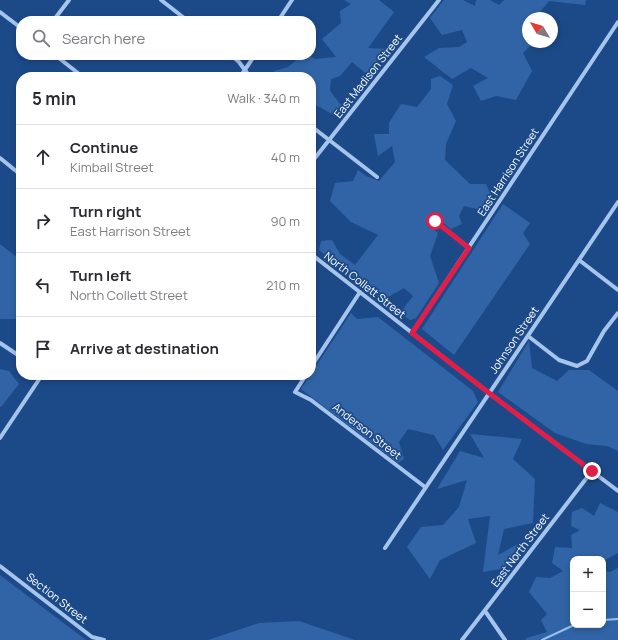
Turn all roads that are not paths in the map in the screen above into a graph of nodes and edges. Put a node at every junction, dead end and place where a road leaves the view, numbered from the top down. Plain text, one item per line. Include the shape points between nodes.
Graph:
1 (69, 0) edge
2 (161, 0) edge
3 (292, 0) edge
4 (438, 0) edge
5 (0, 12) edge
6 (57, 16) edge
7 (182, 16) edge
8 (281, 16) edge
9 (618, 22) edge
10 (16, 24) edge
11 (62, 60) edge
12 (237, 60) edge
13 (252, 60) edge
14 (245, 70) joint
15 (77, 72) edge
16 (316, 130) edge
17 (328, 140) junction
18 (316, 156) edge
19 (0, 158) edge
20 (16, 171) edge
21 (377, 177) dead end
22 (618, 202) edge
23 (435, 221) dead end
24 (469, 248) junction
25 (316, 258) edge
26 (578, 260) junction
27 (618, 290) edge
28 (360, 292) junction
29 (618, 313) edge
30 (412, 333) junction
31 (528, 336) junction
32 (0, 343) edge
33 (16, 354) edge
34 (316, 359) edge
35 (39, 380) edge
36 (303, 380) edge
37 (489, 393) junction
38 (0, 438) edge
39 (592, 471) junction
40 (425, 487) junction
41 (618, 491) edge
42 (385, 548) dead end
43 (0, 566) edge
44 (485, 612) junction
45 (104, 640) edge
46 (462, 640) edge
47 (505, 640) edge

1 - 6 street
2 - 7 street
3 - 8 street
4 - 17 street, East Madison Street
5 - 10 street
9 - 24 street, East Harrison Street
11 - 15 street
12 - 14 street
13 - 14 street
16 - 17 street
17 - 18 street, East Madison Street
17 - 21 street
19 - 20 street
22 - 26 street, Johnson Street
23 - 24 street
24 - 30 street, East Harrison Street
25 - 28 street, North Collett Street
26 - 27 street
26 - 31 street, Johnson Street
28 - 30 street, North Collett Street
28 - 34 street
29 - 31 street via 587,361 577,366 559,360
30 - 37 street, North Collett Street
31 - 37 street, Johnson Street
32 - 33 street
35 - 38 street
36 - 40 street, Anderson Street via 295,392 311,400
37 - 39 street, North Collett Street
37 - 40 street, Johnson Street
39 - 41 street, North Collett Street
39 - 44 street, East North Street
40 - 42 street, Johnson Street
43 - 45 street, Section Street via 92,637
44 - 46 street, East North Street
44 - 47 street

